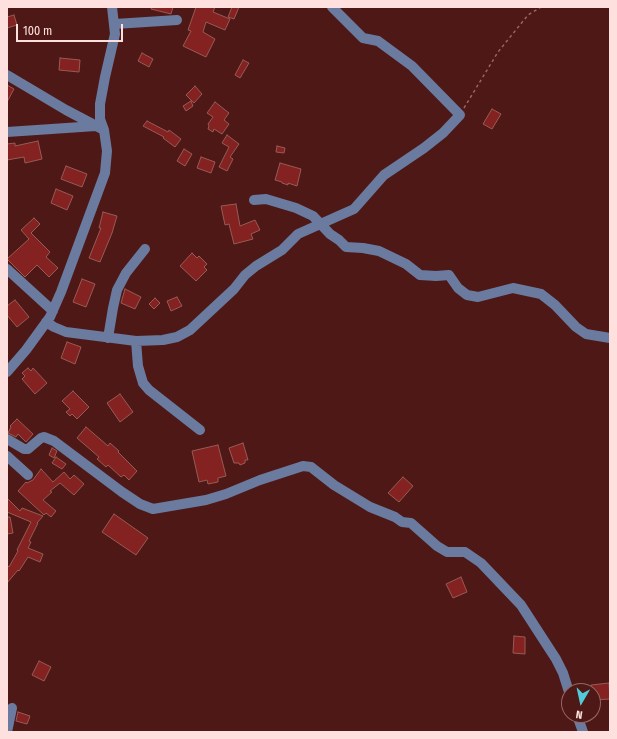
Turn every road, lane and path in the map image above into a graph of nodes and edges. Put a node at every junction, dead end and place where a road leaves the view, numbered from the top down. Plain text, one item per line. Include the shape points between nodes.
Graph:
1 (112, 7) edge
2 (332, 7) edge
3 (540, 7) edge
4 (177, 20) dead end
5 (115, 24) junction
6 (7, 75) edge
7 (460, 115) junction
8 (100, 128) junction
9 (7, 132) edge
10 (254, 200) dead end
11 (321, 224) junction
12 (145, 249) dead end
13 (7, 269) edge
14 (52, 311) junction
15 (46, 322) junction
16 (108, 338) junction
17 (610, 338) edge
18 (136, 341) junction
19 (7, 372) edge
20 (200, 430) dead end
21 (7, 439) edge
22 (7, 456) edge
23 (28, 475) dead end
24 (566, 683) edge
25 (12, 708) dead end
26 (7, 732) edge

1 - 5 street
2 - 7 street via 362,38 378,41 412,66
3 - 7 path via 528,16 498,52
4 - 5 street
5 - 8 street via 100,104
6 - 8 street
7 - 11 street via 443,133 384,175 354,209
8 - 9 street
8 - 14 street via 107,151 105,173
10 - 11 street via 266,199 296,208 313,216
11 - 17 street via 346,247 379,251 406,264 420,275 449,275 458,288 467,295 478,297 513,288 541,294 586,334
11 - 18 street via 298,234 282,250 256,266 190,330 177,337 163,340
12 - 16 street via 126,273 117,290
13 - 14 street
14 - 15 street
15 - 16 street via 66,332
15 - 19 street
16 - 18 street
18 - 20 street via 138,366 143,383
21 - 24 street via 28,449 41,438 48,438 134,500 153,509 206,500 304,466 311,468 370,507 411,524 447,552 465,552 481,563 521,605 556,659
22 - 23 street
25 - 26 street

